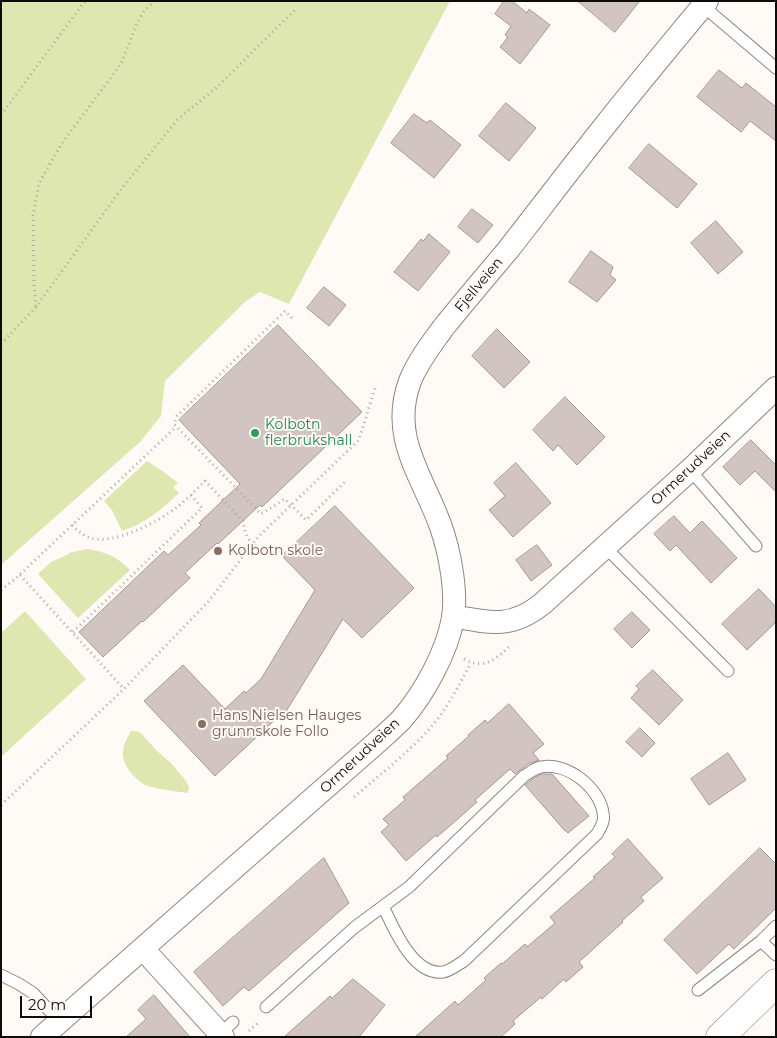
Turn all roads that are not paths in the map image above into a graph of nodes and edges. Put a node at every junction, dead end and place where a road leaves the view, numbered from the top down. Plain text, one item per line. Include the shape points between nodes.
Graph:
1 (705, 3) edge
2 (776, 68) edge
3 (776, 388) edge
4 (690, 470) junction
5 (756, 546) dead end
6 (605, 547) junction
7 (453, 616) junction
8 (728, 671) dead end
9 (383, 906) junction
10 (776, 926) edge
11 (761, 940) junction
12 (143, 949) junction
13 (776, 955) edge
14 (1, 975) edge
15 (776, 983) edge
16 (698, 990) dead end
17 (265, 1012) road end
18 (59, 1021) junction
19 (225, 1031) edge
20 (42, 1037) edge
21 (720, 1037) edge

1 - 2 lane
1 - 7 street, Fjellveien via 458,309 429,347 410,380 403,418 405,438 412,464 441,526 447,548 452,571
3 - 4 street, Ormerudveien
4 - 5 lane
4 - 6 street, Ormerudveien
6 - 7 street, Ormerudveien via 524,617 484,622
6 - 8 lane
7 - 12 street, Ormerudveien via 431,677 401,720
9 - 9 lane via 412,957 428,970 444,972 464,961 597,834 603,824 604,813 598,797 585,781 570,772 555,766 540,767 524,776 409,887
9 - 17 lane via 355,927
10 - 11 lane
11 - 13 lane
11 - 16 lane
12 - 18 street, Ormerudveien
12 - 19 street
14 - 18 lane via 33,993
15 - 21 main road
18 - 20 street, Ormerudveien

